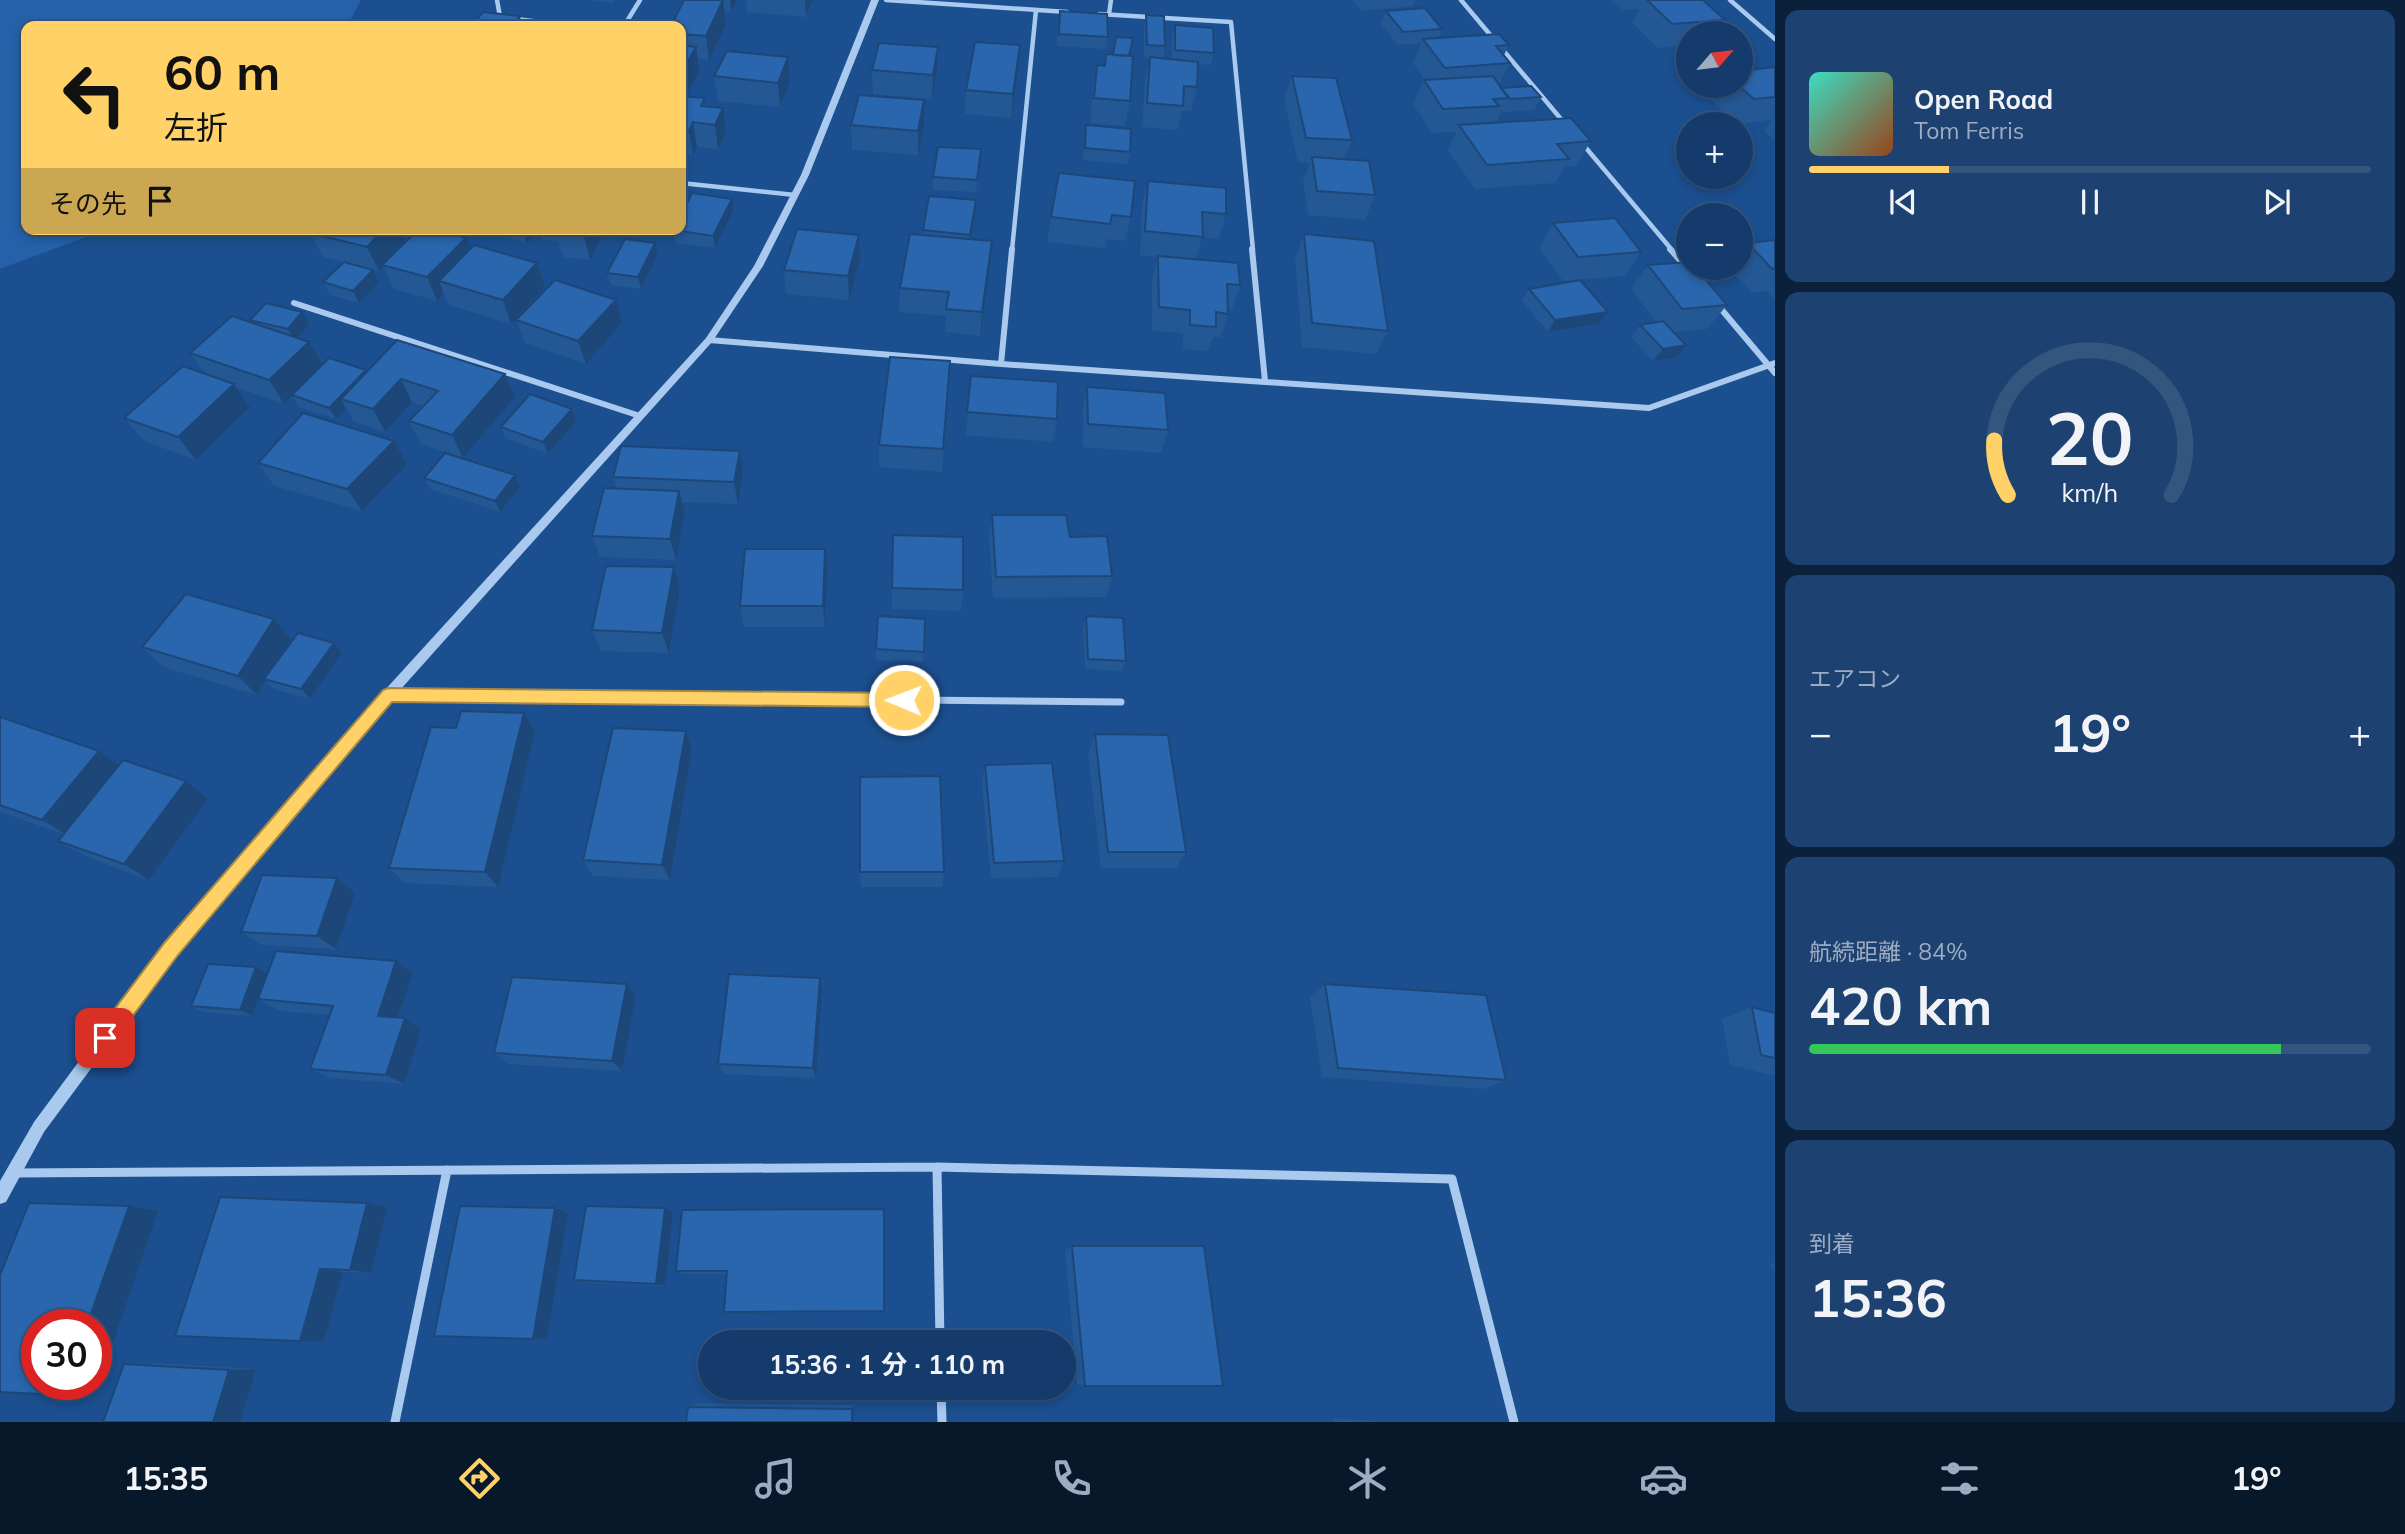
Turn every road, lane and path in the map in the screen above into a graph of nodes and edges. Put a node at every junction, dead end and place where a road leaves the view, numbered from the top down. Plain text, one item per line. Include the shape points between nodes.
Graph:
1 (497, 0) edge
2 (640, 0) edge
3 (875, 0) edge
4 (886, 0) edge
5 (1111, 0) edge
6 (1461, 0) edge
7 (1730, 0) edge
8 (1036, 10) junction
9 (1073, 12) edge
10 (1097, 14) edge
11 (1109, 14) junction
12 (532, 21) edge
13 (627, 21) edge
14 (1775, 39) edge
15 (686, 184) edge
16 (795, 195) junction
17 (1676, 256) edge
18 (1715, 302) edge
19 (294, 303) dead end
20 (709, 341) junction
21 (1001, 364) junction
22 (1772, 364) edge
23 (1775, 373) edge
24 (1265, 382) junction
25 (640, 416) junction
26 (388, 695) junction
27 (1121, 702) dead end
28 (937, 1167) junction
29 (447, 1170) junction
30 (13, 1172) junction
31 (0, 1196) edge
32 (940, 1330) edge
33 (941, 1400) edge
34 (395, 1422) edge
35 (942, 1422) edge
36 (1514, 1422) edge

1 - 12 street via 500,17
2 - 13 street
3 - 16 street
4 - 8 street
5 - 11 street
6 - 17 street
7 - 14 street
8 - 9 street
8 - 21 street
10 - 11 street
11 - 24 street via 1231,22
15 - 16 street
16 - 20 street via 758,266
18 - 22 street
19 - 25 street
20 - 21 street
20 - 25 street
21 - 24 street
22 - 23 street
22 - 24 street via 1649,408
25 - 26 street
26 - 27 street
26 - 30 street via 171,948 39,1127
28 - 29 street
28 - 32 street
28 - 36 street via 1452,1179
29 - 30 street
29 - 34 street
30 - 31 street
33 - 35 street

